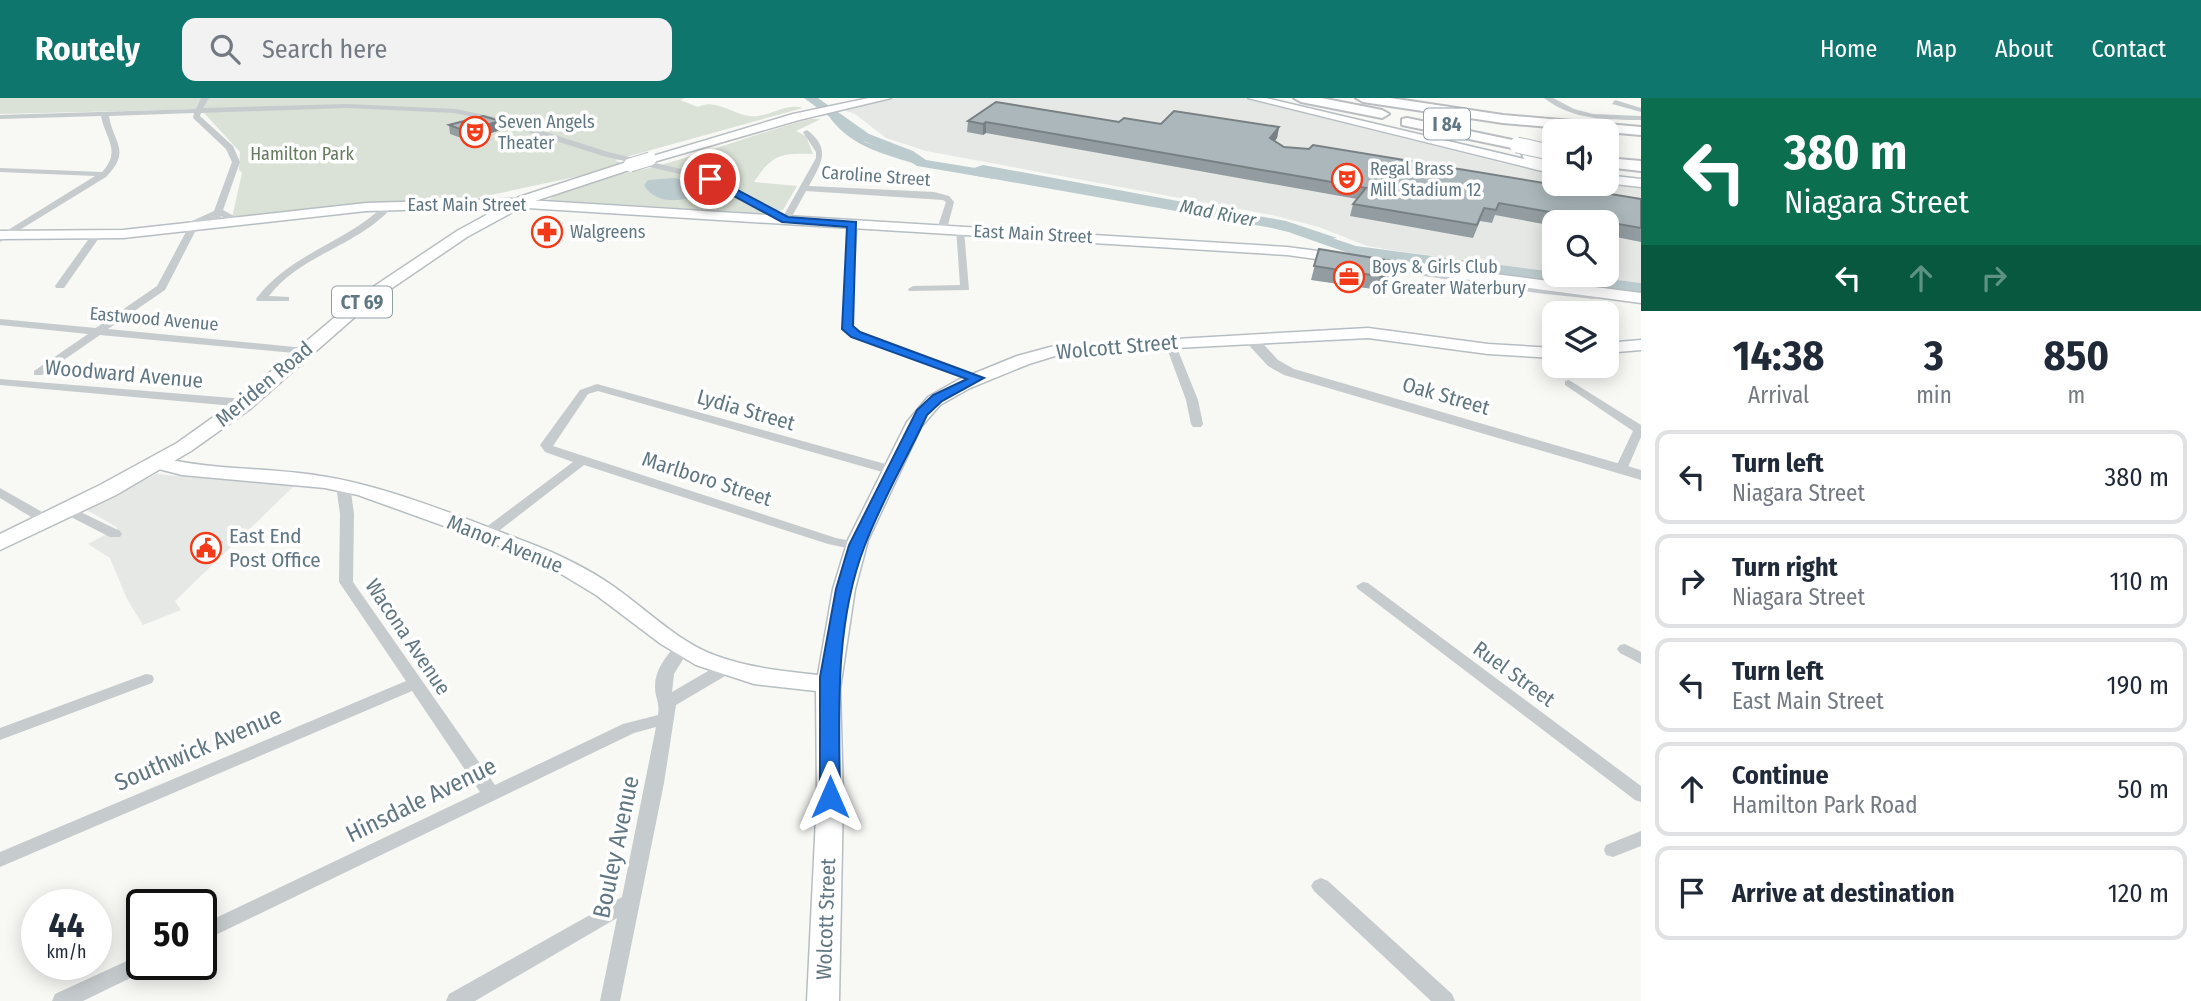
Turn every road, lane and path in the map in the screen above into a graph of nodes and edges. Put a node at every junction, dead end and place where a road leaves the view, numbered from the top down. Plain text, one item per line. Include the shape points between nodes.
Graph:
1 (205, 98) edge
2 (885, 98) edge
3 (1253, 98) edge
4 (1269, 98) edge
5 (1301, 98) edge
6 (1363, 98) edge
7 (1548, 98) edge
8 (1626, 98) edge
9 (1338, 102) edge
10 (1641, 110) edge
11 (198, 112) junction
12 (106, 114) junction
13 (0, 117) edge
14 (11, 117) junction
15 (1641, 118) edge
16 (0, 123) edge
17 (1542, 128) edge
18 (1641, 131) edge
19 (807, 132) dead end
20 (1619, 135) edge
21 (1641, 137) edge
22 (1619, 144) edge
23 (1517, 145) joint
24 (1641, 145) edge
25 (1446, 146) junction
26 (1619, 151) edge
27 (1496, 152) junction
28 (1542, 153) edge
29 (1542, 153) edge
30 (1641, 153) edge
31 (1542, 154) edge
32 (1542, 155) edge
33 (1619, 163) edge
34 (1641, 166) edge
35 (0, 170) edge
36 (103, 174) junction
37 (1619, 179) edge
38 (1641, 182) edge
39 (804, 188) junction
40 (515, 204) junction
41 (388, 206) junction
42 (216, 218) junction
43 (786, 220) junction
44 (853, 224) junction
45 (187, 228) junction
46 (942, 229) junction
47 (959, 230) junction
48 (96, 235) junction
49 (2, 236) edge
50 (60, 286) dead end
51 (913, 289) dead end
52 (1641, 298) edge
53 (285, 299) dead end
54 (0, 322) edge
55 (97, 332) junction
56 (1250, 338) junction
57 (1170, 342) junction
58 (1641, 345) edge
59 (1619, 347) edge
60 (305, 351) junction
61 (1542, 352) edge
62 (38, 373) dead end
63 (978, 378) junction
64 (0, 382) edge
65 (1569, 383) dead end
66 (245, 402) junction
67 (1198, 424) dead end
68 (1640, 430) edge
69 (547, 448) joint
70 (582, 461) junction
71 (158, 463) junction
72 (1621, 469) junction
73 (891, 470) junction
74 (1641, 475) edge
75 (343, 485) junction
76 (0, 492) edge
77 (68, 510) junction
78 (46, 520) junction
79 (115, 534) dead end
80 (486, 534) junction
81 (0, 543) edge
82 (856, 545) junction
83 (1363, 586) dead end
84 (682, 648) junction
85 (1625, 649) dead end
86 (1641, 659) edge
87 (726, 668) junction
88 (146, 679) dead end
89 (414, 684) junction
90 (828, 684) junction
91 (666, 711) junction
92 (0, 734) edge
93 (492, 794) junction
94 (1641, 795) edge
95 (1641, 838) edge
96 (1613, 850) dead end
97 (0, 860) edge
98 (1321, 886) dead end
99 (629, 902) junction
100 (217, 926) edge
101 (126, 971) edge
102 (61, 1001) edge
103 (456, 1001) edge
104 (610, 1001) edge
105 (823, 1001) edge
106 (1445, 1001) edge

1 - 11 street
2 - 40 main road, CT 69, bridge via 650,159
3 - 25 main road
4 - 27 main road
5 - 9 highway, I 84
6 - 18 highway via 1495,118
7 - 15 street via 1583,116
8 - 10 street via 1615,102
9 - 17 highway, I 84
9 - 23 highway
9 - 28 highway, I 84 via 1437,123
11 - 12 street
11 - 42 street via 196,116 235,155
11 - 43 street via 371,106 465,113 704,177
12 - 14 street
12 - 36 street via 117,157
13 - 14 street
14 - 16 street
19 - 39 street via 821,156
20 - 21 highway
22 - 24 highway
23 - 29 highway, bridge
25 - 27 highway
25 - 31 main road
26 - 30 highway
27 - 32 highway
33 - 34 highway
35 - 36 street
36 - 49 street
37 - 38 main road
39 - 43 street
39 - 46 street, Caroline Street via 946,198 950,202
40 - 41 main road, East Main Street
40 - 43 main road, East Main Street
40 - 60 main road, Meriden Road / CT 69 via 381,288
41 - 42 main road, East Main Street via 251,220
41 - 53 street via 354,234 276,280 261,299
42 - 45 main road, East Main Street
43 - 44 main road, East Main Street
44 - 46 main road, East Main Street
44 - 63 street via 847,327 855,334
45 - 48 main road, East Main Street
45 - 55 street via 161,288
46 - 47 main road, East Main Street
47 - 51 street via 965,288
47 - 52 main road, East Main Street via 1354,258
48 - 49 main road, East Main Street
48 - 50 street
54 - 55 street, Eastwood Avenue
55 - 60 street, Eastwood Avenue
55 - 62 street
56 - 57 main road, Wolcott Street
56 - 61 main road, Wolcott Street via 1375,333
56 - 72 street, Oak Street via 1273,363 1289,372
57 - 63 main road, Wolcott Street via 1054,351
57 - 67 street
58 - 59 main road
60 - 66 main road, Meriden Road / CT 69
63 - 73 main road, Wolcott Street via 937,398 921,413
64 - 66 street, Woodward Avenue
65 - 68 street
66 - 71 main road, Meriden Road / CT 69
68 - 72 street
69 - 70 street, Marlboro Street
69 - 73 street, Lydia Street via 584,392 602,388
70 - 80 street
70 - 82 street, Marlboro Street
71 - 75 main road, Manor Avenue
71 - 77 main road, Meriden Road / CT 69
72 - 74 street, Oak Street
73 - 82 main road, Wolcott Street
75 - 80 main road, Manor Avenue
75 - 89 street, Wacona Avenue via 346,582
76 - 78 street
77 - 78 main road, Meriden Road / CT 69
77 - 79 street
78 - 81 main road, Meriden Road / CT 69
80 - 84 main road, Manor Avenue via 586,578
82 - 90 main road, Wolcott Street
83 - 94 street, Ruel Street
84 - 87 main road, Manor Avenue
84 - 91 street, Bouley Avenue via 668,666 663,692
85 - 86 street
87 - 90 main road, Manor Avenue via 779,680
87 - 91 street
88 - 92 street
89 - 93 street, Wacona Avenue
89 - 97 street, Southwick Avenue
90 - 105 main road, Wolcott Street via 830,797
91 - 93 street, Hinsdale Avenue
91 - 99 street, Bouley Avenue
93 - 100 street, Hinsdale Avenue
95 - 96 street
98 - 106 street
99 - 103 street
99 - 104 street, Bouley Avenue
101 - 102 street

